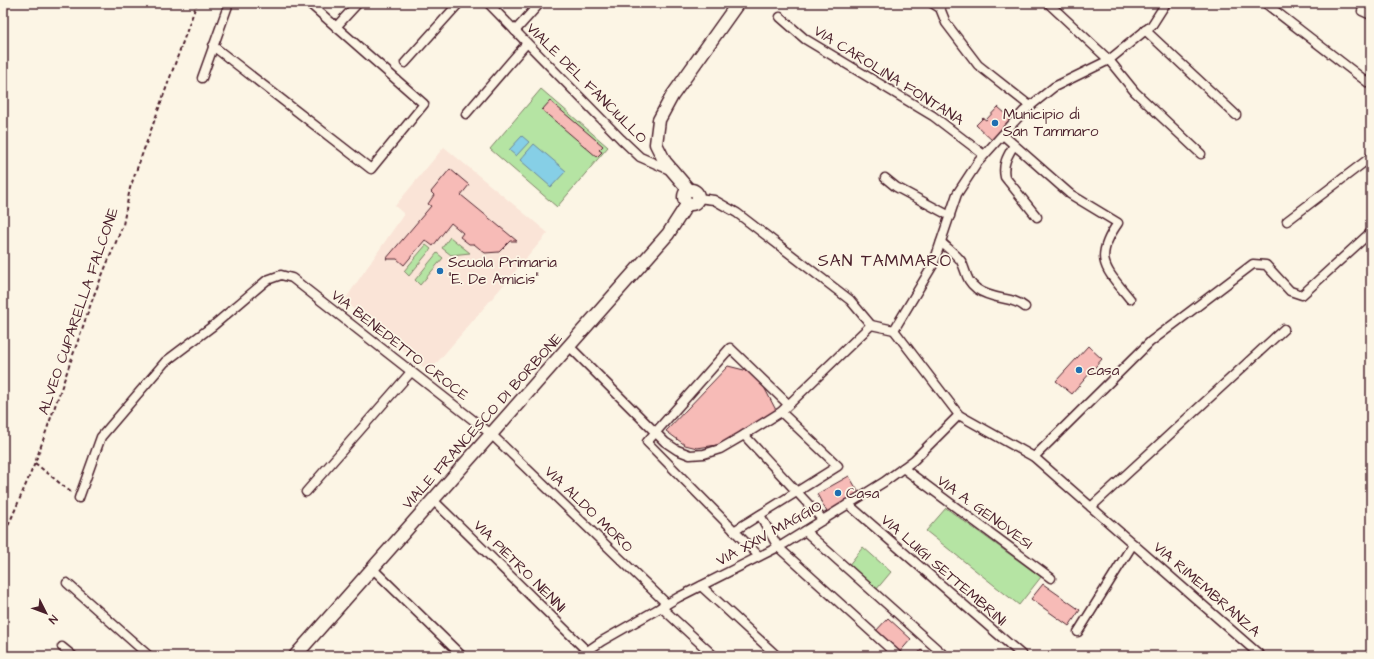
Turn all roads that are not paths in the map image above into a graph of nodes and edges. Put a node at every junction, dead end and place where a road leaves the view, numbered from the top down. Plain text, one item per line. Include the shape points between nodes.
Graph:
1 (229, 3) edge
2 (309, 3) edge
3 (358, 3) edge
4 (459, 3) edge
5 (488, 3) edge
6 (540, 3) edge
7 (738, 3) edge
8 (932, 3) edge
9 (1048, 3) edge
10 (1166, 3) edge
11 (1265, 3) edge
12 (1362, 11) dead end
13 (1371, 15) edge
14 (780, 17) dead end
15 (336, 27) junction
16 (1145, 30) junction
17 (515, 31) junction
18 (527, 43) junction
19 (213, 46) junction
20 (1109, 60) junction
21 (406, 63) dead end
22 (202, 78) dead end
23 (1371, 85) edge
24 (1030, 106) junction
25 (466, 114) dead end
26 (1236, 115) dead end
27 (1003, 135) junction
28 (1014, 145) junction
29 (1201, 154) dead end
30 (984, 155) junction
31 (1371, 157) edge
32 (673, 172) junction
33 (885, 178) dead end
34 (691, 197) junction
35 (950, 216) junction
36 (1037, 217) dead end
37 (1287, 221) dead end
38 (1371, 232) edge
39 (941, 242) junction
40 (1130, 299) dead end
41 (1025, 307) dead end
42 (871, 325) junction
43 (1284, 329) dead end
44 (894, 330) junction
45 (569, 346) junction
46 (411, 372) junction
47 (788, 404) junction
48 (781, 412) junction
49 (959, 416) junction
50 (656, 432) junction
51 (491, 434) junction
52 (744, 435) junction
53 (1034, 458) junction
54 (903, 468) junction
55 (306, 492) dead end
56 (797, 492) junction
57 (78, 498) road end
58 (433, 500) junction
59 (848, 504) junction
60 (1091, 507) junction
61 (760, 516) junction
62 (823, 520) junction
63 (734, 531) junction
64 (805, 531) junction
65 (1133, 544) junction
66 (778, 547) junction
67 (759, 556) junction
68 (372, 568) junction
69 (1051, 578) dead end
70 (67, 583) dead end
71 (701, 586) junction
72 (664, 606) junction
73 (1078, 632) dead end
74 (62, 647) dead end
75 (586, 654) edge
76 (73, 656) edge
77 (149, 656) edge
78 (295, 656) edge
79 (462, 656) edge
80 (714, 656) edge
81 (777, 656) edge
82 (898, 656) edge
83 (945, 656) edge
84 (1023, 656) edge
85 (1261, 656) edge

1 - 19 street
2 - 15 street
3 - 15 street
4 - 21 street
5 - 17 street, VIALE DEL FANCIULLO
6 - 17 street
7 - 32 street via 658,120 656,144
8 - 24 street via 940,8 946,24 978,64
9 - 20 street
10 - 16 street via 1152,25
11 - 23 street
12 - 13 street
14 - 30 street, VIA CAROLINA FONTANA via 805,39 933,116
15 - 19 street via 424,104 371,169
16 - 20 street
16 - 26 street
17 - 18 street, VIALE DEL FANCIULLO
18 - 25 street
18 - 32 street, VIALE DEL FANCIULLO via 640,156
19 - 22 street
20 - 24 street via 1054,87
20 - 29 street via 1135,92
24 - 27 street
27 - 28 street
27 - 30 street
28 - 36 street via 1003,169 1005,177
28 - 40 street via 1070,194 1118,223 1106,245 1103,258 1106,270
30 - 35 street via 957,194
31 - 37 street
32 - 34 street
33 - 35 street via 896,187
34 - 42 street via 714,200 737,213 850,300
34 - 45 street, VIALE FRANCESCO DI BORBONE via 668,234
35 - 39 street
38 - 53 street via 1302,295 1290,291 1266,265 1253,264 1150,342
39 - 41 street via 959,259 965,275 975,288 987,296 1018,301
39 - 44 street via 933,265
42 - 44 street
42 - 47 street
43 - 60 street
44 - 49 street
45 - 50 street
45 - 51 street, VIALE FRANCESCO DI BORBONE
46 - 51 street, VIA BENEDETTO CROCE
46 - 55 street
46 - 57 street, VIA BENEDETTO CROCE via 292,278 281,275 267,280 165,362 101,437
47 - 48 street
47 - 50 street via 730,348
48 - 52 street
48 - 56 street via 838,466
49 - 53 street, VIA RIMEMBRANZA
49 - 54 street, VIA XXIV MAGGIO
50 - 52 street via 677,450 690,455 720,449
50 - 63 street via 647,442
51 - 58 street, VIALE FRANCESCO DI BORBONE
51 - 72 street, VIA ALDO MORO
52 - 56 street
53 - 60 street, VIA RIMEMBRANZA
54 - 59 street, VIA XXIV MAGGIO
54 - 69 street, VIA A. GENOVESI
56 - 61 street
56 - 62 street
58 - 68 street, VIALE FRANCESCO DI BORBONE
58 - 75 street, VIA PIETRO NENNI
59 - 62 street, VIA XXIV MAGGIO
59 - 84 street, VIA LUIGI SETTEMBRINI
60 - 65 street, VIA RIMEMBRANZA
61 - 63 street
61 - 66 street
62 - 64 street, VIA XXIV MAGGIO
63 - 67 street
64 - 66 street, VIA XXIV MAGGIO
64 - 83 street
65 - 73 street
65 - 85 street, VIA RIMEMBRANZA
66 - 67 street, VIA XXIV MAGGIO
66 - 82 street
67 - 71 street, VIA XXIV MAGGIO
68 - 78 street, VIALE FRANCESCO DI BORBONE
68 - 79 street
70 - 77 street
71 - 72 street, VIA XXIV MAGGIO
71 - 81 street
72 - 75 street, VIA XXIV MAGGIO
72 - 80 street, VIA ALDO MORO
74 - 76 street

